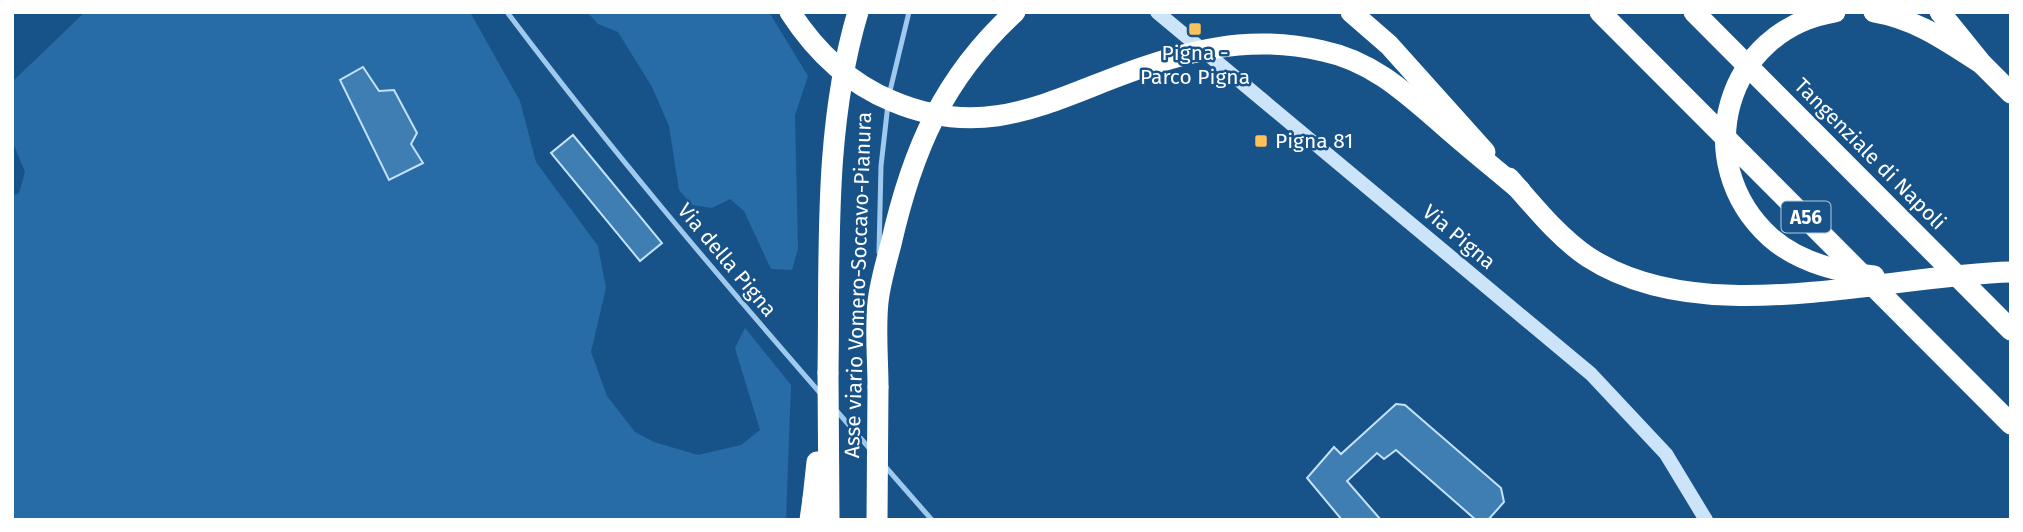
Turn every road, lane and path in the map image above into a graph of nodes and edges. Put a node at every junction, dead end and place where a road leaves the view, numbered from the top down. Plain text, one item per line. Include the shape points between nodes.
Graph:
1 (507, 12) edge
2 (790, 12) edge
3 (858, 12) edge
4 (909, 12) edge
5 (1014, 12) edge
6 (1157, 12) edge
7 (1351, 12) edge
8 (1600, 12) edge
9 (1694, 12) edge
10 (1835, 12) edge
11 (1940, 12) edge
12 (1882, 14) edge
13 (1982, 64) junction
14 (2011, 93) edge
15 (1520, 190) junction
16 (2011, 272) edge
17 (1914, 281) junction
18 (878, 300) junction
19 (2011, 330) edge
20 (2011, 424) edge
21 (820, 514) edge
22 (877, 520) edge
23 (932, 520) edge
24 (1706, 520) edge

1 - 23 lane, Via della Pigna via 724,283
2 - 15 highway, bridge via 816,49 859,85 906,107 951,117 1010,115 1153,63 1226,46 1258,42 1326,51 1388,78
3 - 21 highway, Asse viario Vomero-Soccavo-Pianura, bridge via 843,73 832,160
4 - 18 lane, Asse viario Vomero-Soccavo-Pianura via 885,120
5 - 18 highway via 971,56 926,134 906,181
6 - 24 main road, Via Pigna via 1591,374 1666,454
7 - 15 highway, bridge via 1389,45
8 - 20 highway, A56, bridge
9 - 19 highway, Tangenziale di Napoli, bridge
10 - 17 highway, bridge via 1796,24 1763,46 1748,63 1724,127 1733,182 1755,220 1792,252 1844,273
11 - 13 highway
12 - 13 highway via 1925,27
13 - 14 highway
15 - 17 highway, bridge via 1586,256 1645,284 1730,296
16 - 17 highway
18 - 22 highway, Asse viario Vomero-Soccavo-Pianura, bridge

